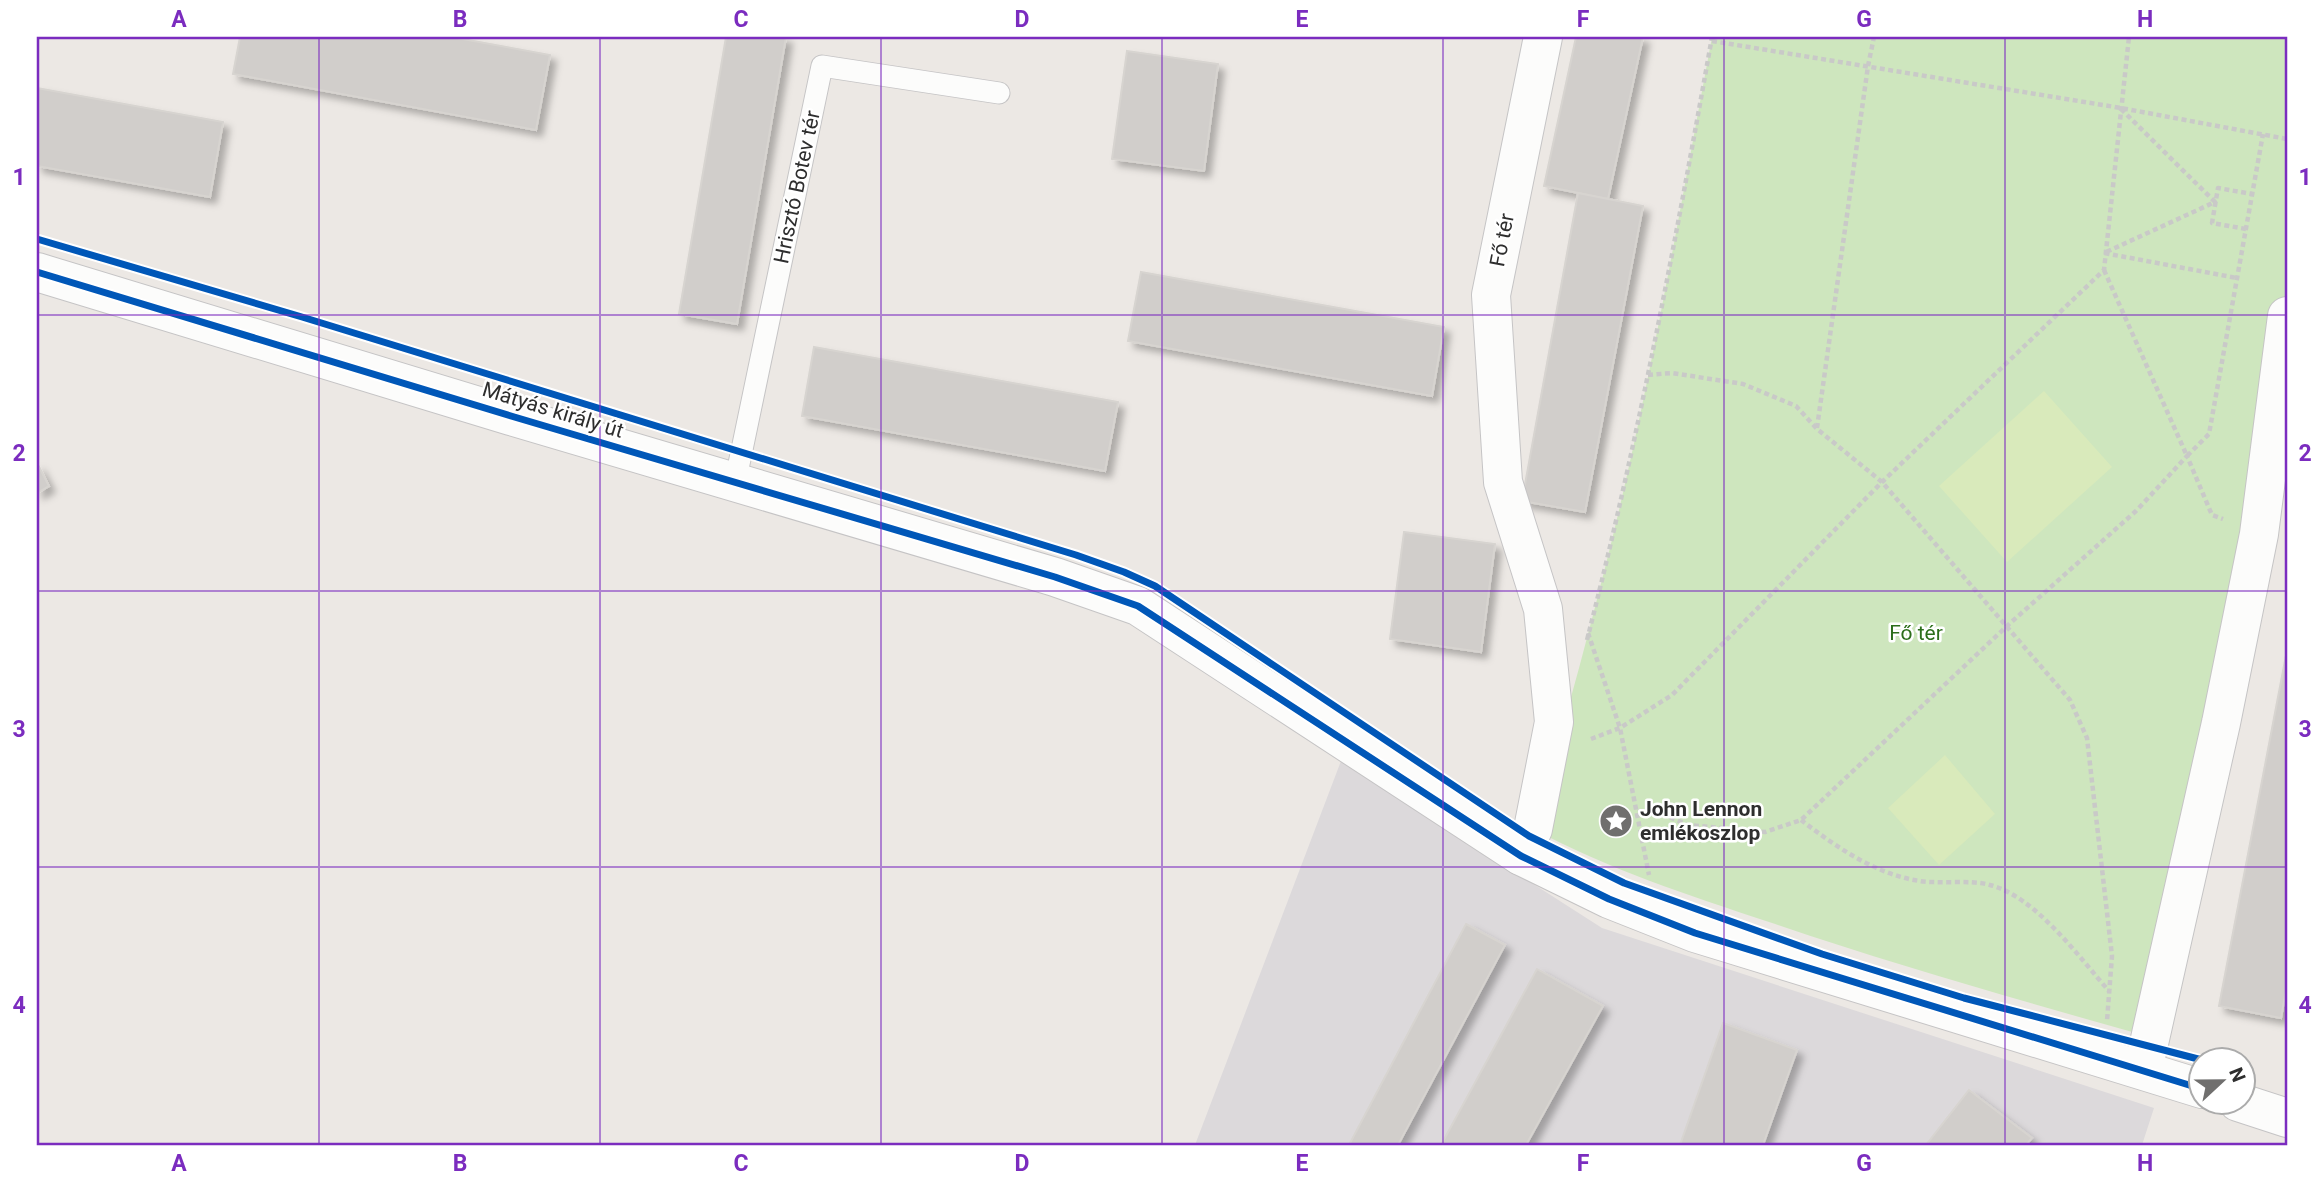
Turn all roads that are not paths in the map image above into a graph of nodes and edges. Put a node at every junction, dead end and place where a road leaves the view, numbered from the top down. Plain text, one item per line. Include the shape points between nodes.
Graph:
1 (1543, 37) edge
2 (999, 93) dead end
3 (37, 272) edge
4 (2287, 316) edge
5 (734, 483) junction
6 (1521, 856) junction
7 (2143, 1070) junction
8 (2188, 1084) edge
9 (2258, 1108) edge
10 (2287, 1118) edge

1 - 6 street, Fő tér via 1491,295 1503,482 1543,609 1554,722 1533,829
2 - 5 lane, Hrisztó Botev tér via 822,66
3 - 5 street, Mátyás király út
4 - 7 street via 2259,534
5 - 6 street, Mátyás király út via 1055,577 1138,606
6 - 7 street, Mátyás király út via 1609,899 1695,933
7 - 8 street, Mátyás király út
9 - 10 street

